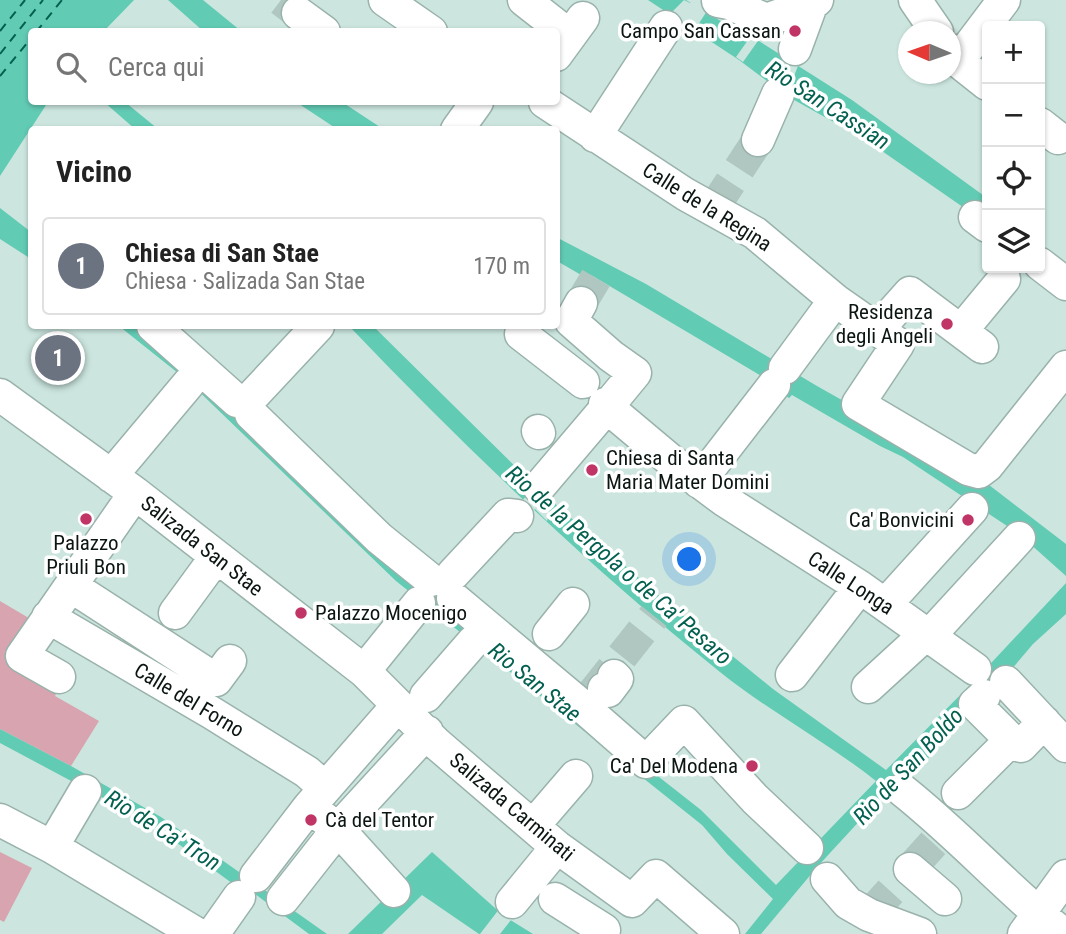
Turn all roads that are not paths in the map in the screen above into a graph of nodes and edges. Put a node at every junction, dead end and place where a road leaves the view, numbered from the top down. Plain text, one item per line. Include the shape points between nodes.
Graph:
1 (385, 0) edge
2 (524, 0) edge
3 (1004, 0) edge
4 (718, 1) edge
5 (814, 1) edge
6 (919, 2) edge
7 (298, 13) tunnel mouth
8 (930, 21) edge
9 (666, 27) dead end
10 (319, 28) edge
11 (422, 28) edge
12 (560, 28) edge
13 (961, 47) edge
14 (795, 49) dead end
15 (961, 61) edge
16 (982, 80) edge
17 (778, 94) dead end
18 (475, 105) edge
19 (549, 105) edge
20 (460, 126) edge
21 (595, 136) junction
22 (758, 140) tunnel mouth
23 (1045, 268) edge
24 (1004, 279) dead end
25 (1066, 284) edge
26 (835, 300) junction
27 (581, 303) tunnel mouth
28 (156, 329) edge
29 (315, 329) edge
30 (521, 334) dead end
31 (887, 337) junction
32 (1062, 379) edge
33 (583, 382) dead end
34 (189, 383) dead end
35 (0, 395) edge
36 (606, 405) junction
37 (245, 406) junction
38 (123, 485) junction
39 (539, 487) dead end
40 (712, 491) junction
41 (972, 509) dead end
42 (517, 516) dead end
43 (1019, 538) dead end
44 (216, 557) junction
45 (71, 586) junction
46 (439, 589) junction
47 (873, 595) junction
48 (573, 604) dead end
49 (175, 613) dead end
50 (48, 617) junction
51 (928, 634) junction
52 (473, 642) dead end
53 (535, 650) junction
54 (230, 661) dead end
55 (365, 671) junction
56 (792, 675) dead end
57 (59, 677) dead end
58 (989, 682) junction
59 (868, 687) dead end
60 (415, 712) junction
61 (1044, 722) junction
62 (1011, 740) junction
63 (1066, 746) edge
64 (576, 776) dead end
65 (902, 790) dead end
66 (85, 791) dead end
67 (958, 793) tunnel mouth
68 (317, 797) junction
69 (0, 820) edge
70 (533, 826) junction
71 (338, 829) junction
72 (52, 847) junction
73 (557, 847) junction
74 (807, 848) dead end
75 (907, 873) dead end
76 (1066, 876) edge
77 (827, 879) dead end
78 (394, 891) dead end
79 (945, 899) dead end
80 (283, 900) dead end
81 (880, 925) edge
82 (1042, 928) edge
83 (604, 930) dead end
84 (197, 934) edge
85 (213, 934) edge
86 (723, 934) edge
87 (919, 934) edge

1 - 11 street
2 - 12 street
3 - 13 street
4 - 5 street via 763,25
5 - 14 street
6 - 8 street
7 - 10 street
9 - 21 street
15 - 16 street
17 - 22 street
18 - 20 street
19 - 21 street, Calle de la Regina
21 - 26 street, Calle de la Regina via 755,233
23 - 25 street
24 - 31 street via 972,339 910,293
26 - 31 street, Calle de la Regina
26 - 40 street via 780,376
27 - 36 street via 571,321 611,356 637,370
28 - 37 street
29 - 37 street
30 - 33 street
31 - 32 street via 858,404 934,451 979,472
34 - 38 street
35 - 38 street, Salizada San Stae
36 - 39 street
36 - 40 street, Calle Longa
37 - 46 street via 379,538
38 - 44 street, Salizada San Stae
38 - 45 street
40 - 47 street, Calle Longa
41 - 47 street
42 - 46 street via 508,515
43 - 51 street
44 - 49 street
44 - 55 street, Salizada San Stae
45 - 50 street
45 - 54 street via 216,680
46 - 53 street
46 - 55 street
47 - 51 street, Calle Longa
47 - 56 street
48 - 53 street
50 - 57 street via 22,656
50 - 68 street, Calle del Forno via 307,772
51 - 58 street, Calle Longa
51 - 59 street
52 - 60 street
53 - 74 street via 596,693 646,762 684,722
55 - 60 street, Salizada San Stae
58 - 61 street, Calle Longa
58 - 62 street via 975,704
60 - 68 street
60 - 70 street, Salizada Carminati via 437,744
60 - 71 street
61 - 62 street via 1021,746
61 - 63 street, Calle Longa
62 - 67 street
64 - 70 street
65 - 82 street via 936,817
66 - 72 street
68 - 71 street, Calle del Forno
68 - 85 street
69 - 72 street
70 - 73 street, Salizada Carminati
71 - 78 street, Calle del Forno via 356,867
71 - 80 street
72 - 84 street
73 - 83 street via 532,892
73 - 86 street, Salizada Carminati via 632,901 656,876
75 - 79 street
76 - 82 street
77 - 81 street via 848,903
81 - 87 street

